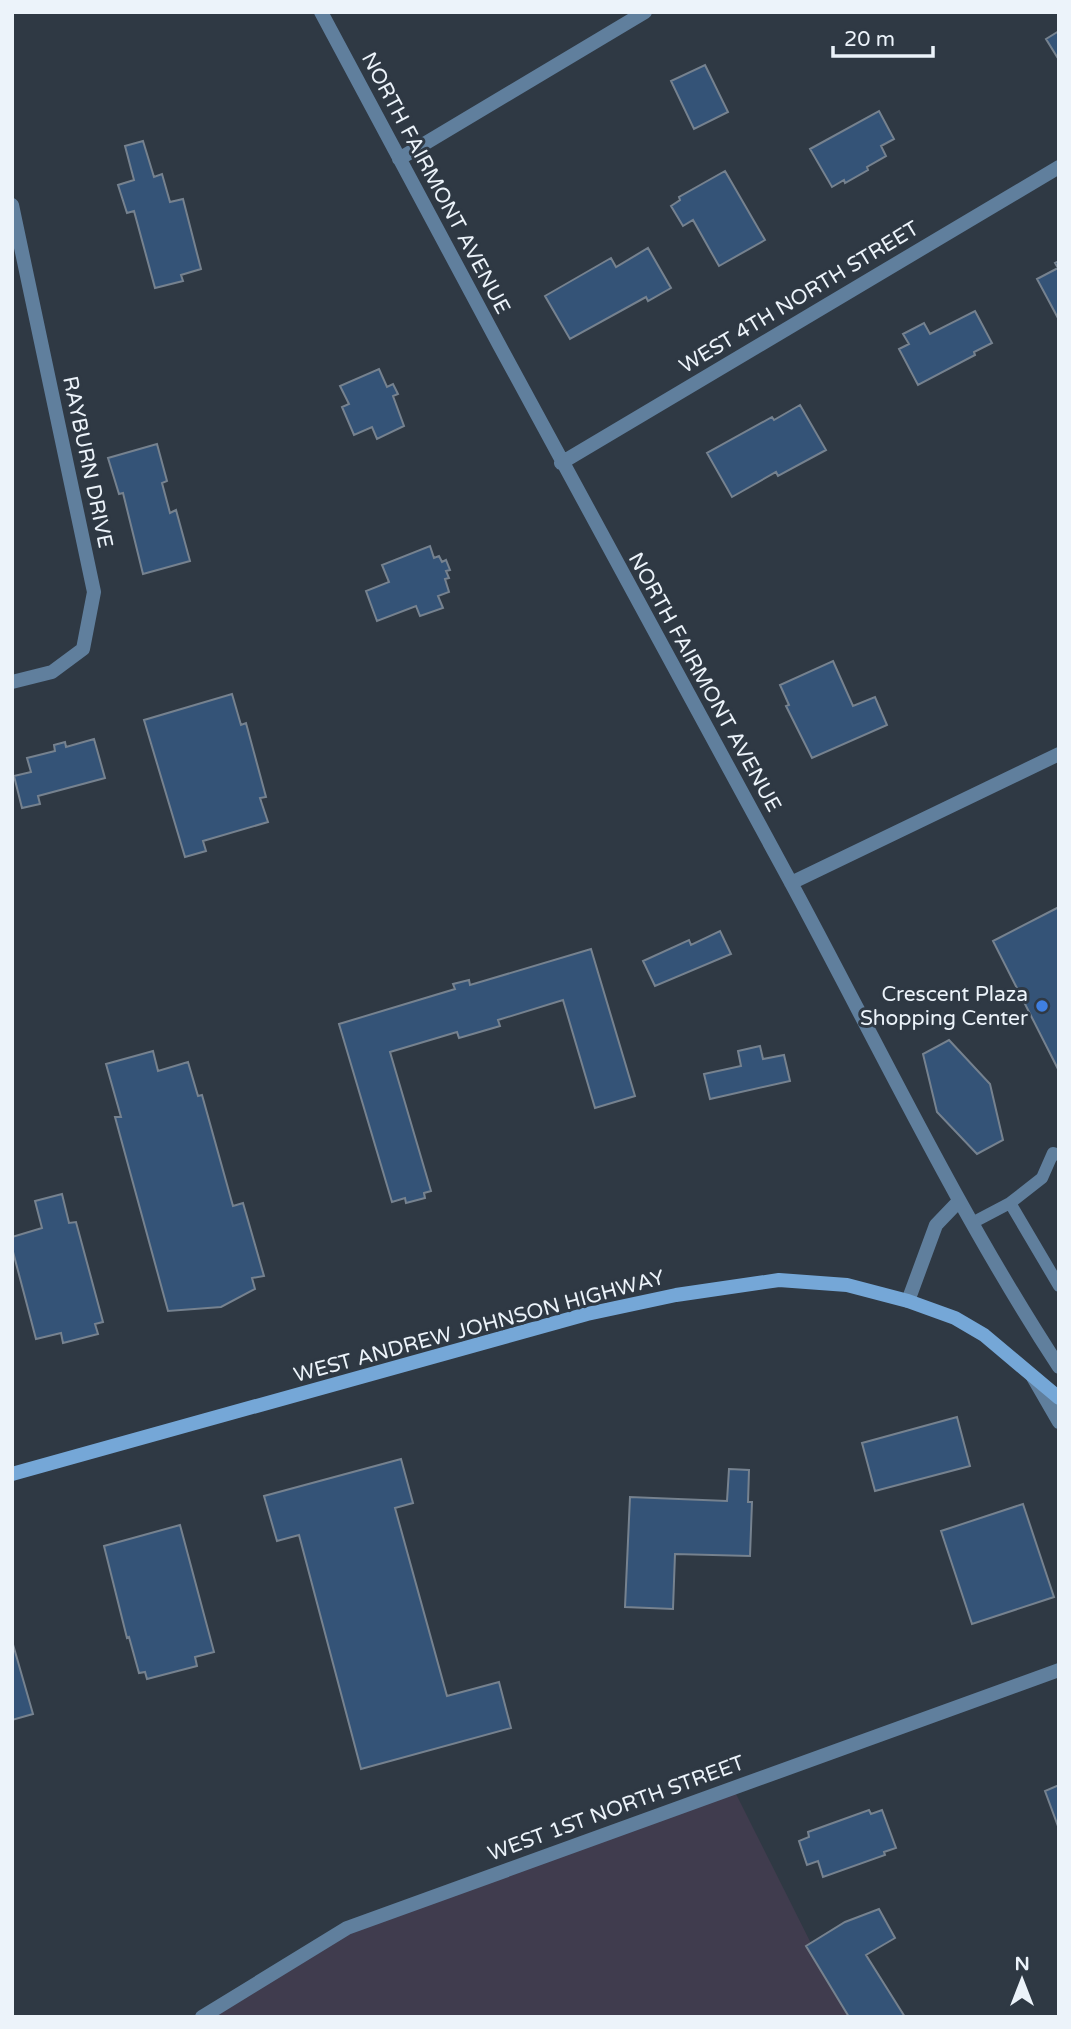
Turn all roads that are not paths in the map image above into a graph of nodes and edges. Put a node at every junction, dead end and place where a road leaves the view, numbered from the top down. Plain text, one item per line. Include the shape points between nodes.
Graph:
1 (321, 12) edge
2 (645, 12) edge
3 (399, 159) junction
4 (1059, 167) edge
5 (12, 205) edge
6 (561, 463) junction
7 (12, 682) edge
8 (1059, 754) edge
9 (791, 883) junction
10 (1059, 1155) edge
11 (959, 1201) junction
12 (1010, 1203) junction
13 (972, 1223) junction
14 (1053, 1265) edge
15 (1059, 1286) edge
16 (908, 1301) junction
17 (1059, 1367) edge
18 (1032, 1376) junction
19 (1059, 1398) edge
20 (1059, 1422) edge
21 (12, 1474) edge
22 (1059, 1670) edge
23 (202, 2017) edge

1 - 3 street, NORTH FAIRMONT AVENUE
2 - 3 street
3 - 6 street, NORTH FAIRMONT AVENUE
4 - 6 street, WEST 4TH NORTH STREET
5 - 7 street, RAYBURN DRIVE via 94,593 83,649 52,672
6 - 9 street, NORTH FAIRMONT AVENUE
8 - 9 street
9 - 11 street, NORTH FAIRMONT AVENUE
10 - 12 lane via 1053,1153 1042,1178
11 - 13 street, NORTH FAIRMONT AVENUE
11 - 16 street via 936,1224
12 - 13 lane
12 - 14 lane
13 - 17 street, NORTH FAIRMONT AVENUE
14 - 15 lane
16 - 18 main road, WEST ANDREW JOHNSON HIGHWAY via 955,1318 984,1335
16 - 21 main road, WEST ANDREW JOHNSON HIGHWAY via 847,1285 779,1280 676,1295 587,1314
18 - 19 main road, WEST ANDREW JOHNSON HIGHWAY
18 - 20 street
22 - 23 street, WEST 1ST NORTH STREET via 347,1928

